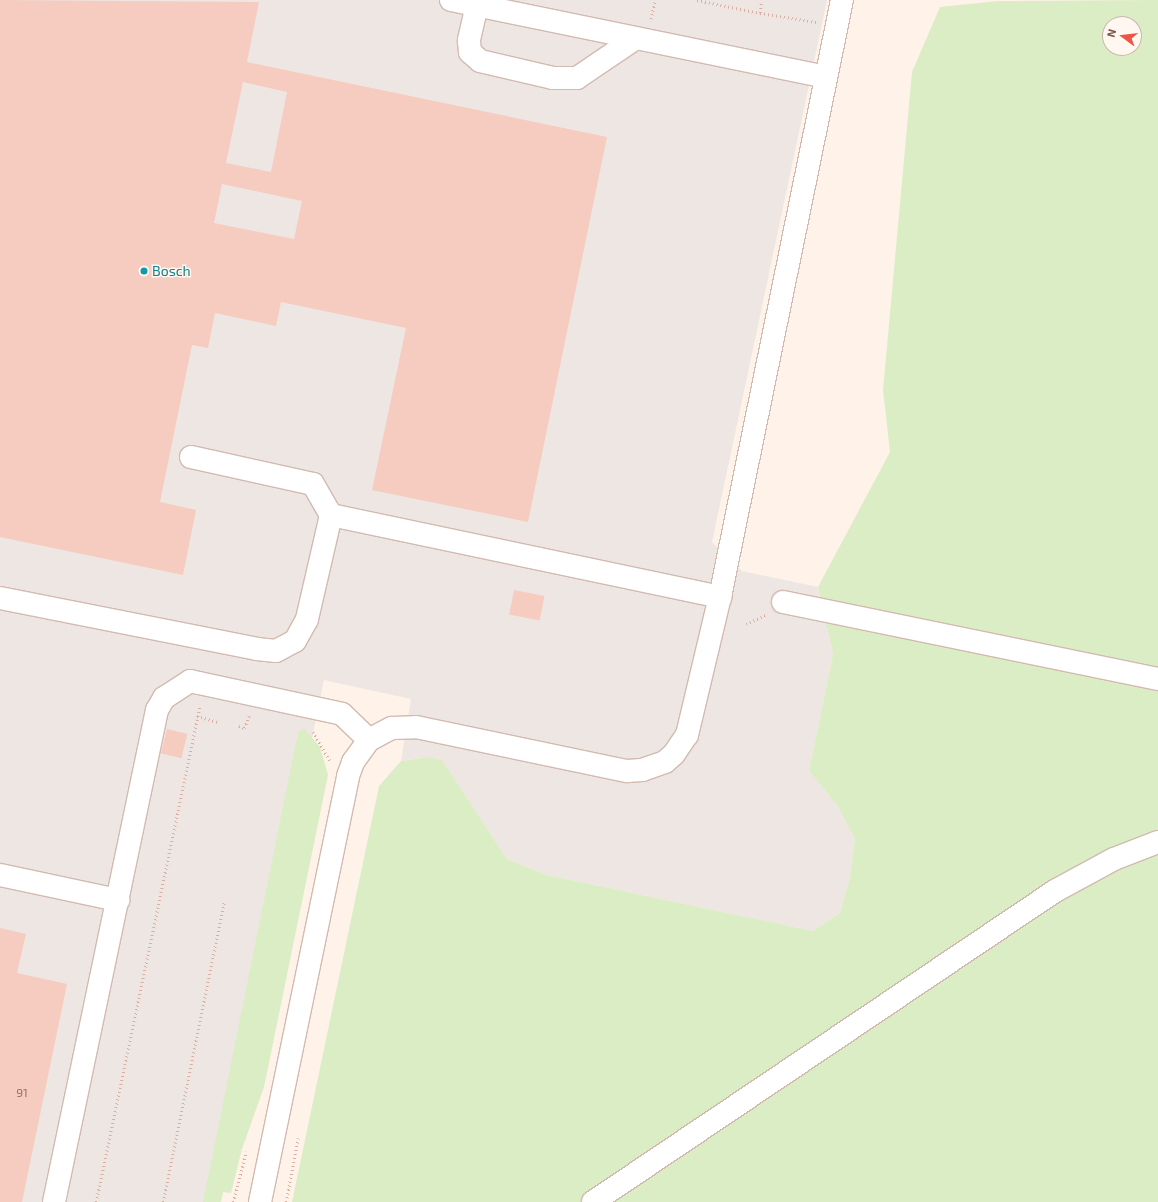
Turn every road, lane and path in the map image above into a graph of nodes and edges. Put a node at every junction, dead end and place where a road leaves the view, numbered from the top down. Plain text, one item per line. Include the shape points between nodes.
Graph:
1 (451, 0) edge
2 (655, 0) edge
3 (697, 0) edge
4 (761, 3) dead end
5 (477, 5) junction
6 (840, 10) edge
7 (760, 13) junction
8 (643, 31) junction
9 (826, 77) junction
10 (191, 458) dead end
11 (331, 515) junction
12 (720, 597) junction
13 (0, 598) edge
14 (783, 602) dead end
15 (1158, 680) edge
16 (204, 684) junction
17 (253, 713) dead end
18 (197, 716) junction
19 (218, 722) dead end
20 (239, 726) dead end
21 (306, 726) dead end
22 (322, 735) dead end
23 (368, 740) junction
24 (321, 741) junction
25 (331, 762) dead end
26 (1158, 842) edge
27 (0, 875) edge
28 (118, 900) junction
29 (224, 902) dead end
30 (248, 1144) dead end
31 (54, 1202) edge
32 (96, 1202) edge
33 (162, 1202) edge
34 (233, 1202) edge
35 (260, 1202) edge
36 (593, 1202) edge

1 - 5 street
2 - 8 path
3 - 7 path
4 - 7 path
5 - 8 street
5 - 8 street via 469,41 470,52 480,61 553,78 577,78
6 - 7 path via 824,17 824,23
6 - 9 street
8 - 9 street
9 - 12 street
10 - 11 street via 313,484
11 - 12 street
11 - 13 street via 307,619 295,641 276,651
12 - 23 street via 691,726 674,754 653,767 628,771 416,727 392,728
14 - 15 street
16 - 18 path
16 - 23 street via 342,714
16 - 28 street via 190,681 175,688 164,698 157,710
17 - 20 path via 244,728
18 - 19 path
18 - 32 path
21 - 24 path
22 - 24 path
23 - 35 street via 353,762 348,776
24 - 25 path
26 - 36 street via 1114,859 1055,891
27 - 28 street
28 - 31 street
29 - 33 path
30 - 34 path

